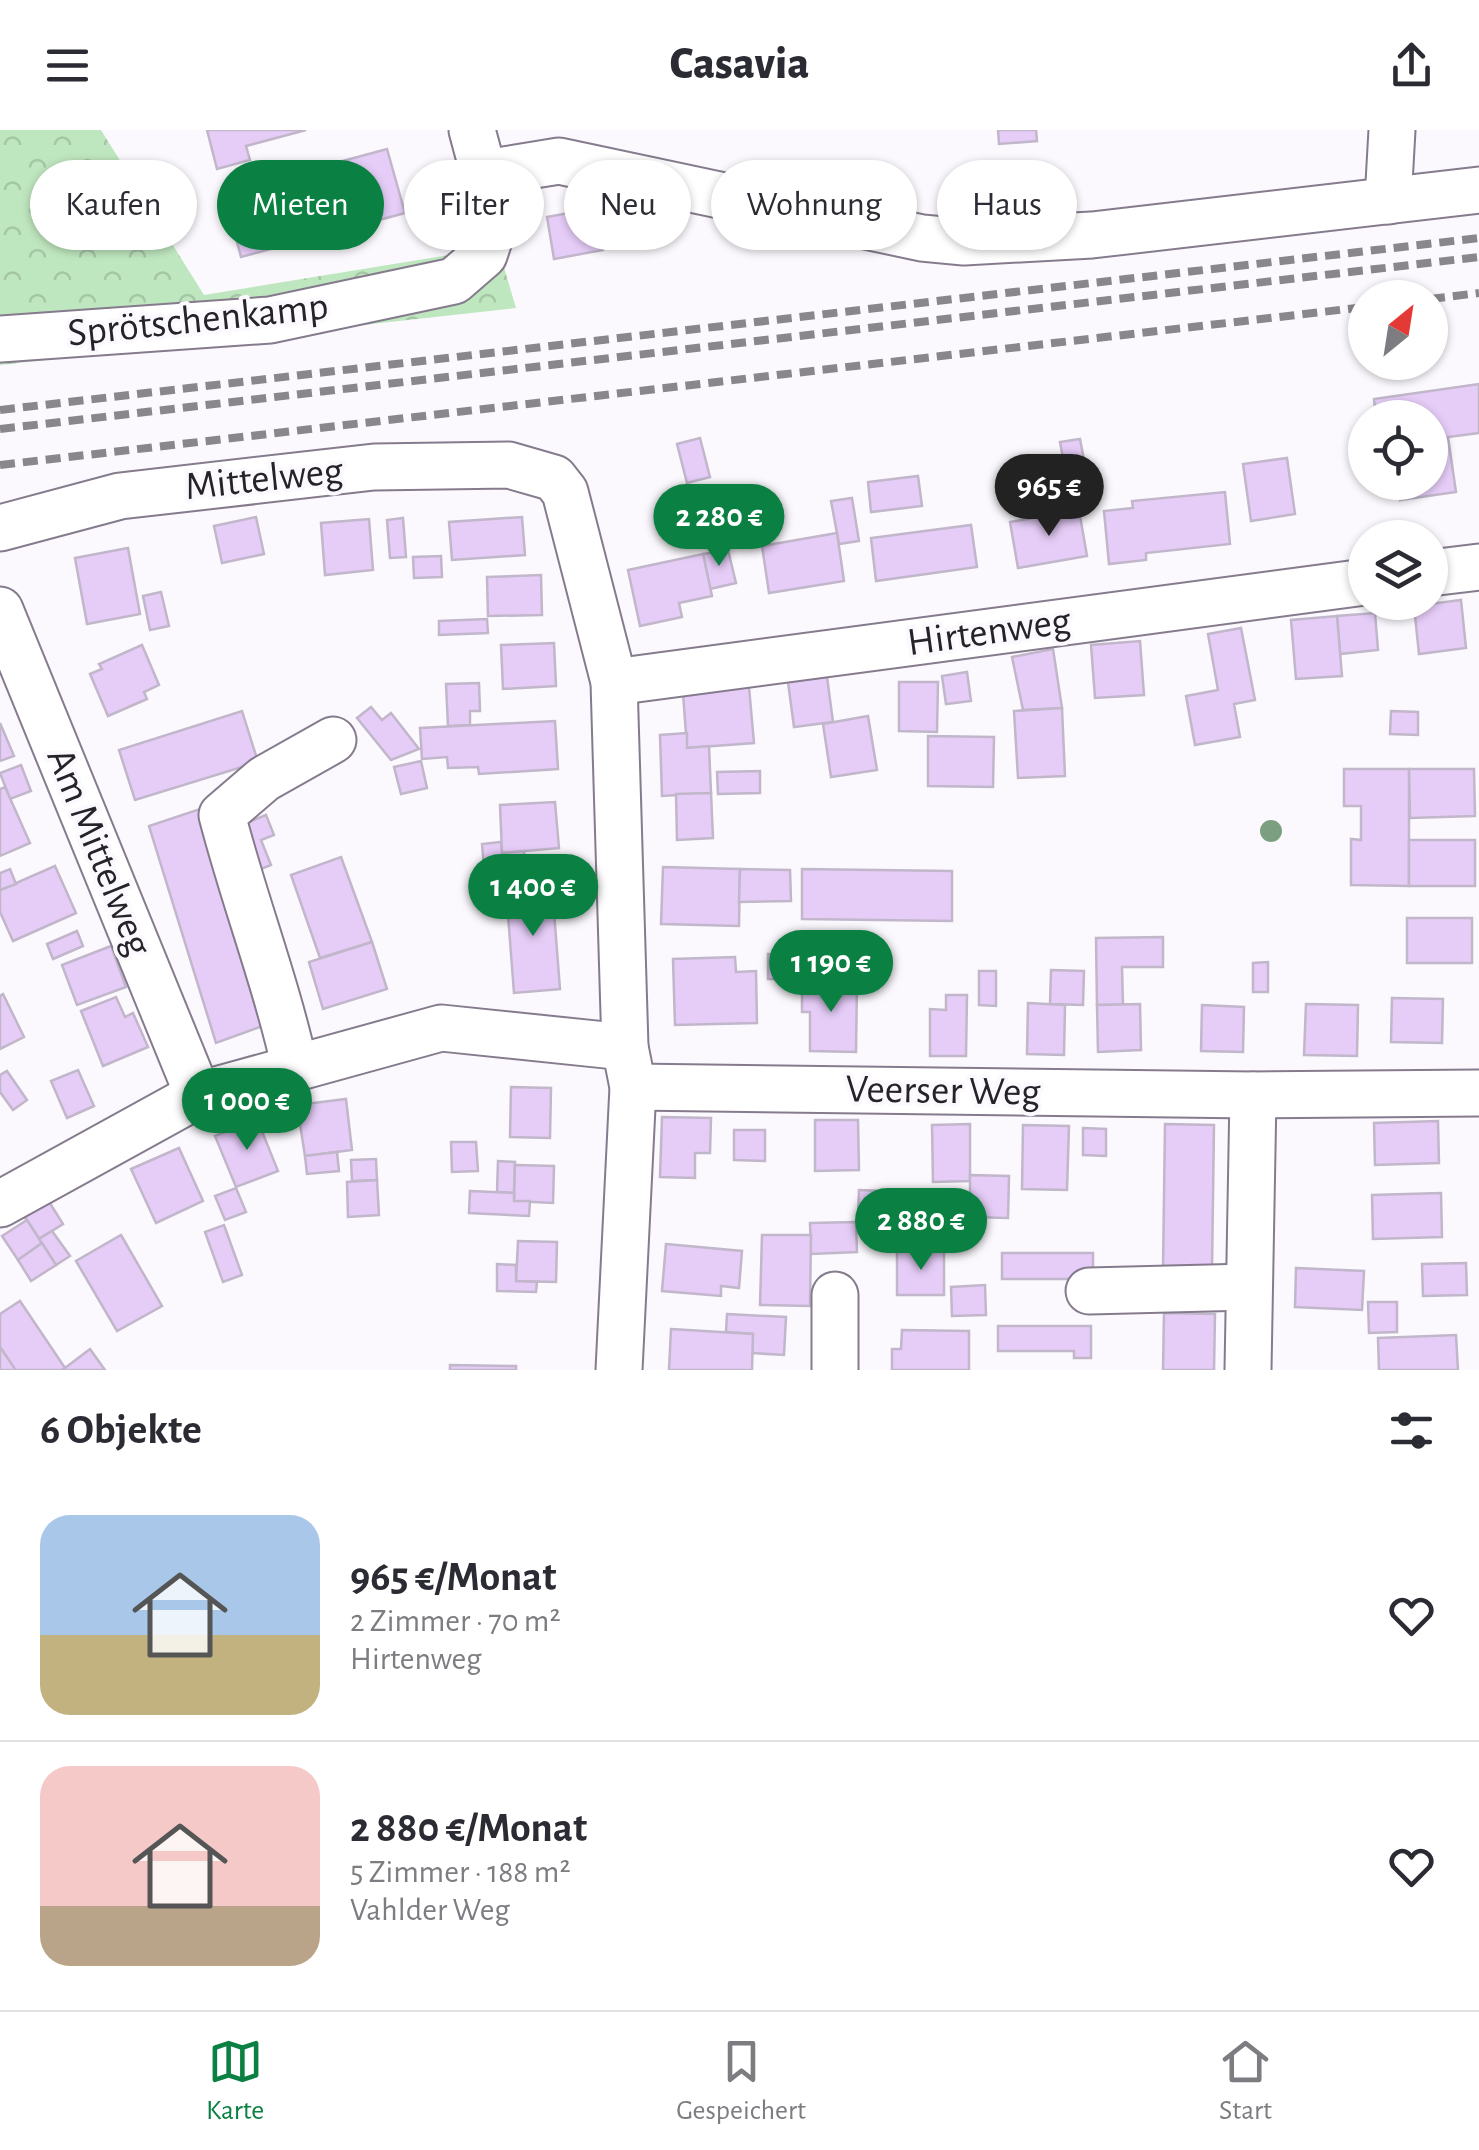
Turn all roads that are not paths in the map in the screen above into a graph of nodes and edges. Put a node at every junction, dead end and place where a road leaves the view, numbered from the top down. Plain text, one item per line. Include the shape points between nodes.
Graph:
1 (472, 130) edge
2 (1392, 130) edge
3 (481, 160) edge
4 (544, 164) edge
5 (1479, 190) edge
6 (1388, 202) junction
7 (485, 250) edge
8 (0, 339) edge
9 (0, 528) edge
10 (1479, 567) edge
11 (1448, 571) edge
12 (1348, 584) edge
13 (0, 610) edge
14 (614, 682) junction
15 (332, 740) dead end
16 (269, 880) dead end
17 (309, 1064) junction
18 (629, 1067) junction
19 (1479, 1093) edge
20 (198, 1095) junction
21 (1253, 1095) junction
22 (0, 1204) edge
23 (1249, 1287) junction
24 (1090, 1291) dead end
25 (835, 1295) dead end
26 (619, 1370) edge
27 (835, 1370) edge
28 (1248, 1370) edge

1 - 3 street
2 - 6 street
4 - 6 street via 560,161 964,242 1092,235
5 - 6 street
7 - 8 street, Sprötschenkamp via 454,281 270,320
9 - 14 street, Mittelweg via 120,496 286,474 533,468 554,478 572,510
10 - 11 street
12 - 14 street, Hirtenweg
13 - 20 street, Am Mittelweg
14 - 18 street
15 - 17 street via 264,779 222,815 280,1003
16 - 17 street
17 - 18 street, Veerser Weg via 441,1028
17 - 20 street, Veerser Weg
18 - 21 street, Veerser Weg
18 - 26 street
19 - 21 street, Veerser Weg
20 - 22 street, Veerser Weg
21 - 23 street
23 - 24 street
23 - 28 street
25 - 27 street

